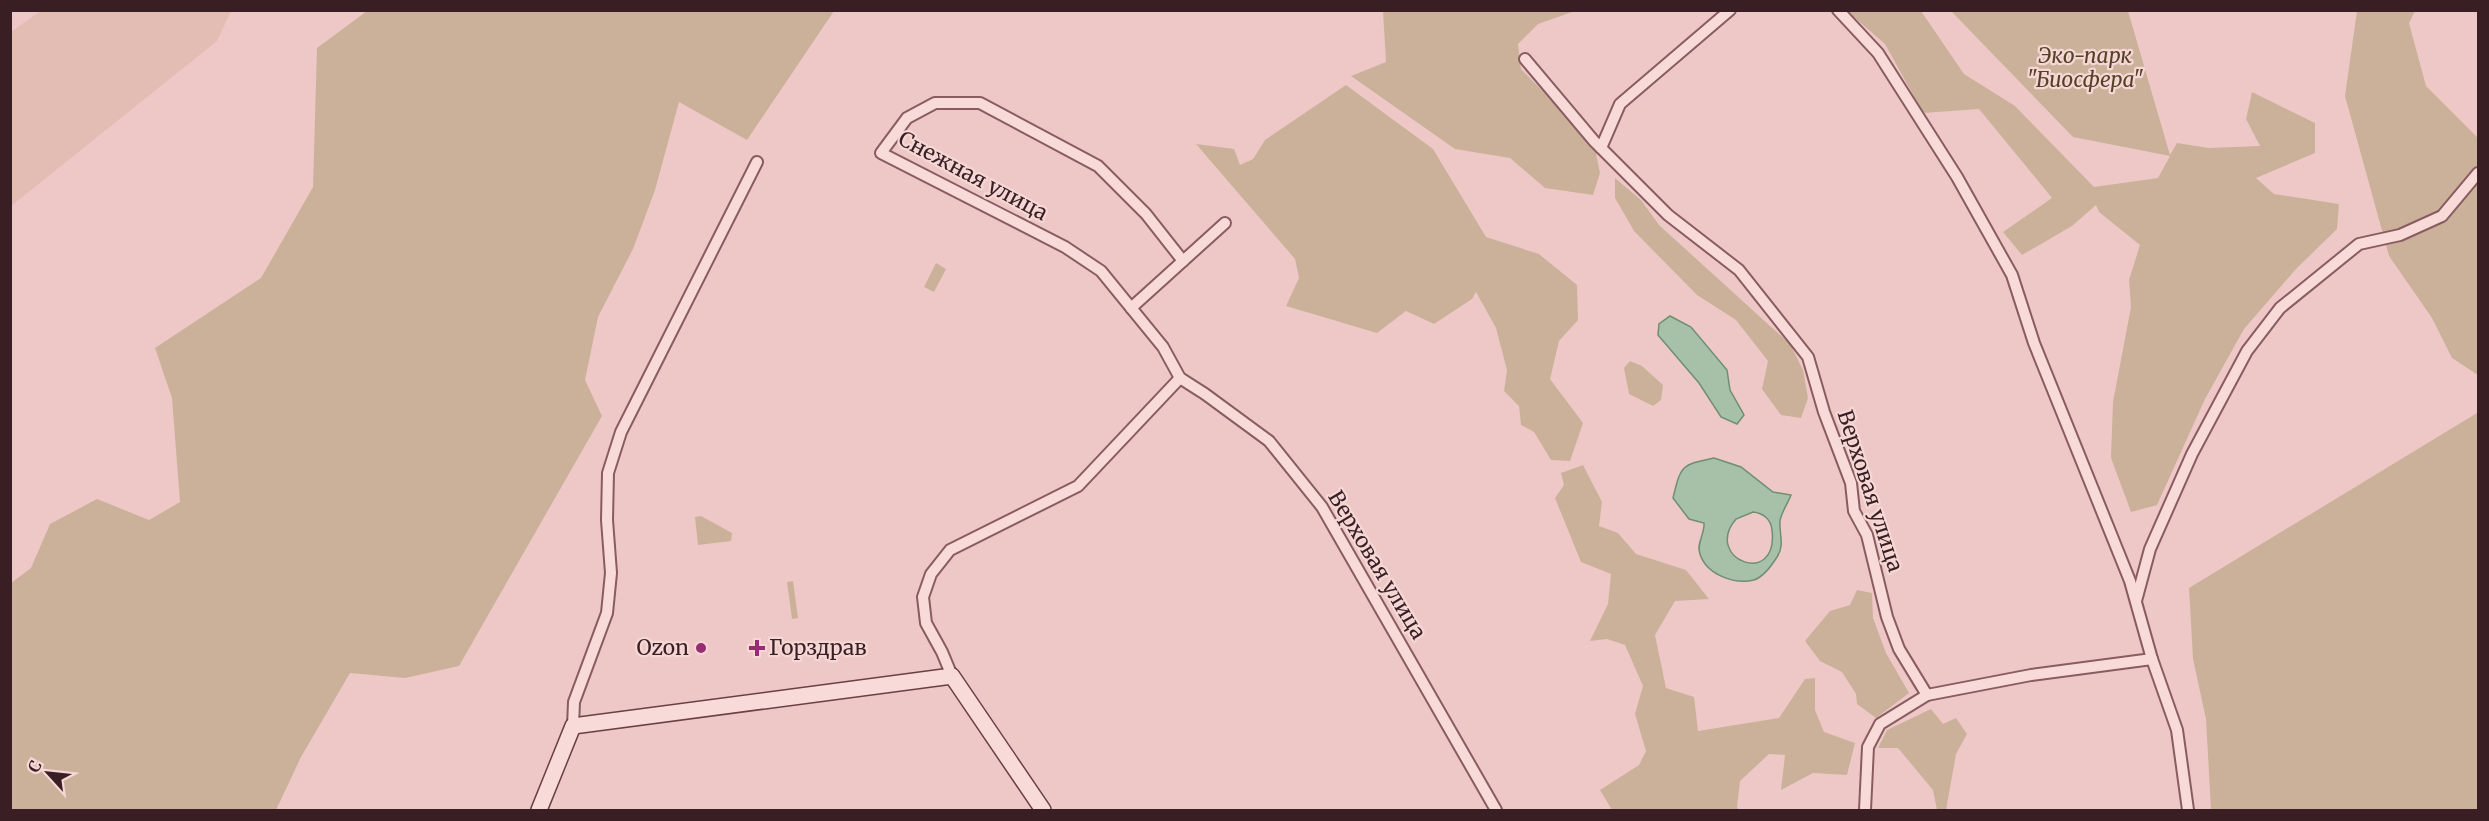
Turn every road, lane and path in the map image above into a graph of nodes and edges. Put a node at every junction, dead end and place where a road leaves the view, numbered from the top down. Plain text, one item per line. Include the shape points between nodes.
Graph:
1 (1730, 10) edge
2 (1838, 10) edge
3 (1525, 59) dead end
4 (1601, 148) junction
5 (757, 162) dead end
6 (2478, 173) edge
7 (1225, 223) dead end
8 (1183, 261) junction
9 (1131, 308) junction
10 (1180, 378) junction
11 (2136, 602) junction
12 (2152, 659) junction
13 (952, 676) junction
14 (1927, 695) junction
15 (573, 726) junction
16 (539, 810) edge
17 (1043, 810) edge
18 (1496, 810) edge
19 (1865, 810) edge
20 (2188, 810) edge

1 - 4 street via 1620,104
2 - 11 street via 1878,53 1957,177 2012,275 2034,343
3 - 4 street, Верховая улица
4 - 14 street, Верховая улица via 1668,215 1739,270 1808,357 1851,483 1854,511 1868,535 1887,617 1899,649
5 - 15 street via 621,432 608,473 606,520 611,573 607,613 574,702
6 - 11 street via 2442,216 2400,234 2359,244 2280,308 2247,351 2192,454 2150,549
7 - 8 street
8 - 9 street
8 - 9 street, Снежная улица via 1146,214 1098,166 980,103 935,103 907,118 894,133 881,153 1065,246 1101,271
9 - 10 street, Снежная улица via 1163,347
10 - 13 street via 1078,486 950,550 931,573 923,597 926,623
10 - 18 street, Верховая улица via 1269,441 1322,507
11 - 12 street
12 - 14 street via 2031,675
12 - 20 street via 2177,730
13 - 15 street
13 - 17 street
14 - 19 street via 1880,724 1868,747
15 - 16 street

